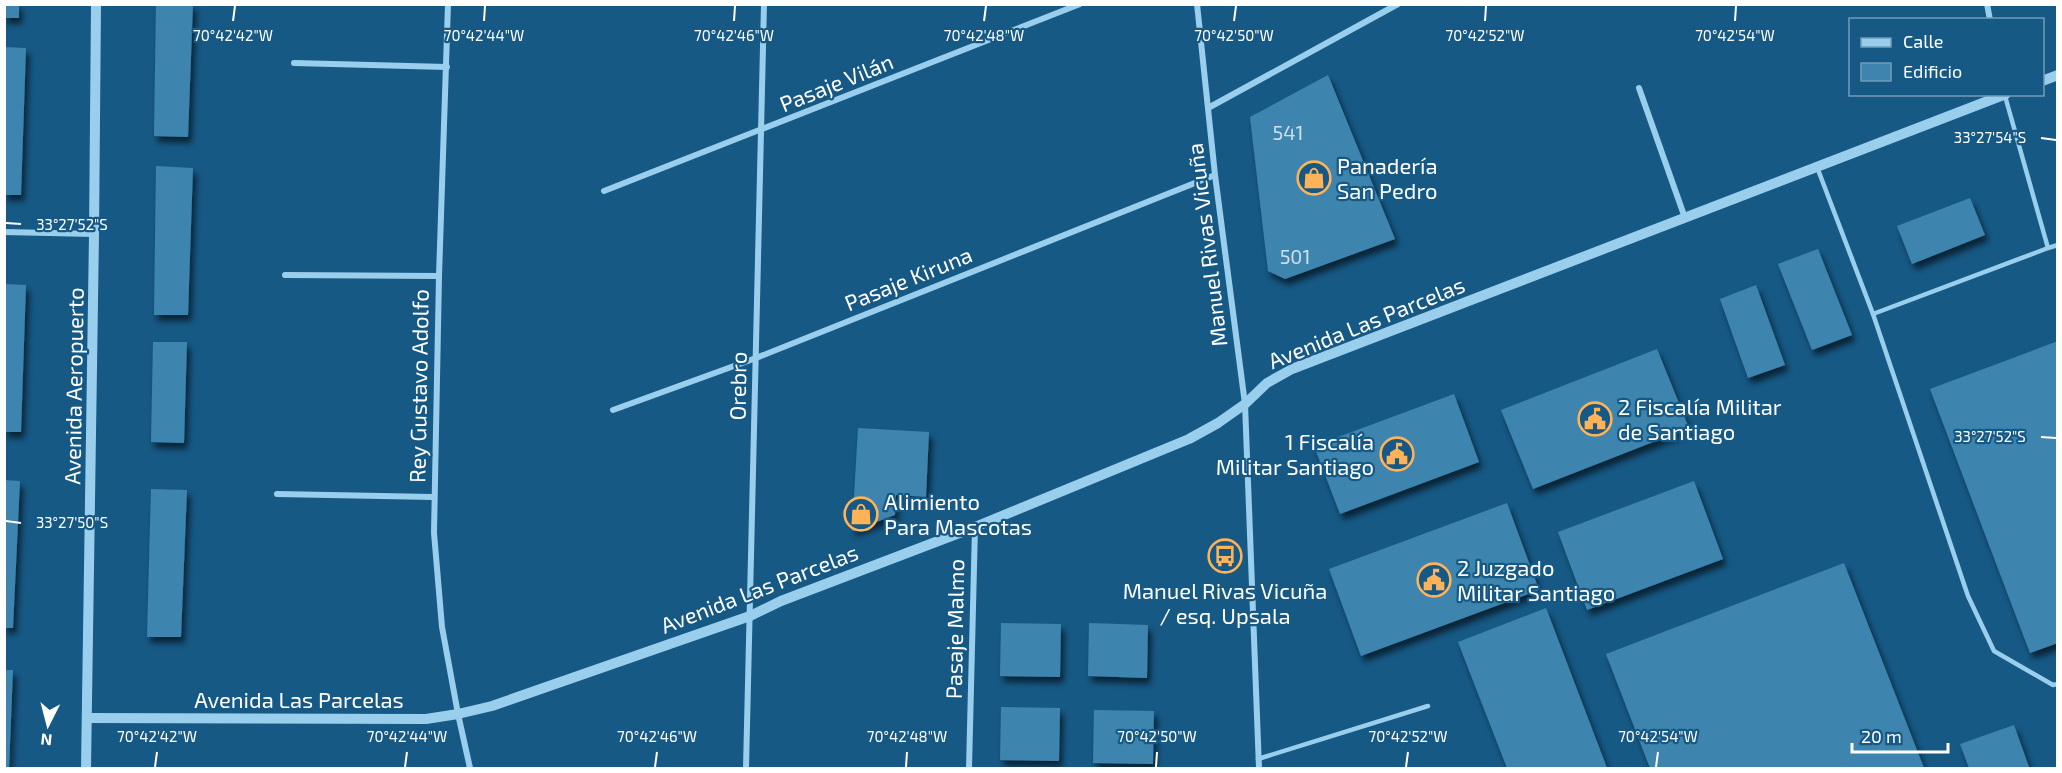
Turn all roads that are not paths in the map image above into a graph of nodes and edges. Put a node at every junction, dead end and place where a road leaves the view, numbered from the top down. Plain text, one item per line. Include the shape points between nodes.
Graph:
1 (96, 4) edge
2 (448, 4) edge
3 (764, 4) edge
4 (1080, 4) edge
5 (1197, 4) edge
6 (1398, 4) edge
7 (294, 63) dead end
8 (447, 67) junction
9 (2058, 75) edge
10 (2044, 81) edge
11 (1639, 88) dead end
12 (2002, 96) edge
13 (2005, 96) edge
14 (1208, 108) junction
15 (761, 131) junction
16 (1817, 167) junction
17 (1215, 175) junction
18 (604, 191) dead end
19 (1685, 218) junction
20 (4, 232) edge
21 (94, 234) junction
22 (2058, 245) edge
23 (2048, 248) junction
24 (285, 275) dead end
25 (439, 276) junction
26 (1873, 314) junction
27 (756, 358) junction
28 (1245, 404) junction
29 (613, 410) dead end
30 (277, 494) dead end
31 (433, 497) junction
32 (975, 527) junction
33 (750, 616) junction
34 (2058, 684) edge
35 (1428, 706) dead end
36 (458, 714) junction
37 (87, 718) junction
38 (1258, 759) junction
39 (86, 768) edge
40 (470, 768) edge
41 (746, 768) edge
42 (969, 768) edge
43 (1258, 768) edge

1 - 21 street, Avenida Aeropuerto
2 - 8 street, Rey Gustavo Adolfo
3 - 15 street, Orebro
4 - 15 street, Pasaje Vilán
5 - 14 street, Manuel Rivas Vicuña
6 - 14 street
7 - 8 street
8 - 25 street, Rey Gustavo Adolfo
9 - 10 street
11 - 19 street
12 - 16 street, Avenida Las Parcelas
13 - 23 lane
14 - 17 street, Manuel Rivas Vicuña
15 - 18 street, Pasaje Vilán
15 - 27 street, Orebro
16 - 19 street, Avenida Las Parcelas
16 - 26 lane
17 - 27 street, Pasaje Kiruna
17 - 28 street, Manuel Rivas Vicuña
19 - 28 street, Avenida Las Parcelas via 1292,369 1267,383
20 - 21 street
21 - 37 street, Avenida Aeropuerto
22 - 23 lane
23 - 26 lane
24 - 25 street, Rey Gustavo Adolfo
25 - 31 street, Rey Gustavo Adolfo
26 - 34 lane via 1968,596 1994,651 2053,685
27 - 29 street, Pasaje Kiruna
27 - 33 street, Orebro
28 - 32 street, Avenida Las Parcelas via 1189,439
28 - 38 street, Manuel Rivas Vicuña
30 - 31 street, Rey Gustavo Adolfo
31 - 36 street, Rey Gustavo Adolfo via 442,627
32 - 33 street, Avenida Las Parcelas
32 - 42 street, Pasaje Malmo
33 - 36 street, Avenida Las Parcelas via 492,706
33 - 41 street, Orebro
35 - 38 lane
36 - 37 street, Avenida Las Parcelas via 410,719
36 - 40 street, Rey Gustavo Adolfo
37 - 39 street, Avenida Aeropuerto
38 - 43 street, Manuel Rivas Vicuña

